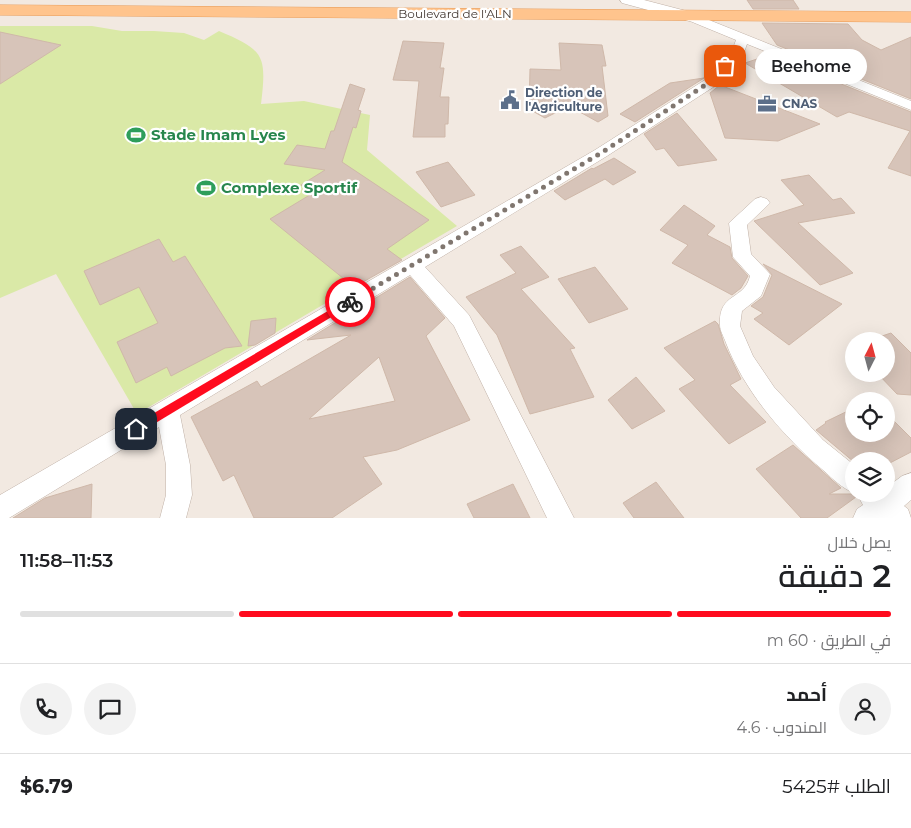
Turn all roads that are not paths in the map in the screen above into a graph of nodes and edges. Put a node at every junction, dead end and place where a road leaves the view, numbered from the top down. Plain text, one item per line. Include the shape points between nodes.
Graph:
1 (627, 0) edge
2 (0, 10) edge
3 (689, 16) junction
4 (911, 17) edge
5 (743, 38) junction
6 (911, 106) edge
7 (761, 203) dead end
8 (412, 265) junction
9 (168, 410) junction
10 (845, 473) edge
11 (911, 485) edge
12 (0, 508) edge
13 (879, 509) edge
14 (173, 518) edge
15 (561, 518) edge

1 - 3 street
2 - 3 main road, Boulevard de l'ALN
3 - 4 main road, Boulevard de l'ALN
3 - 5 street
5 - 6 street
5 - 8 street via 738,52 713,80 601,153
7 - 10 street via 738,223 742,257 760,274 754,293 732,307 730,326 744,361 766,394 815,448
8 - 9 street
8 - 15 street via 462,321
9 - 12 street
9 - 14 street via 178,465 179,495
11 - 13 street

